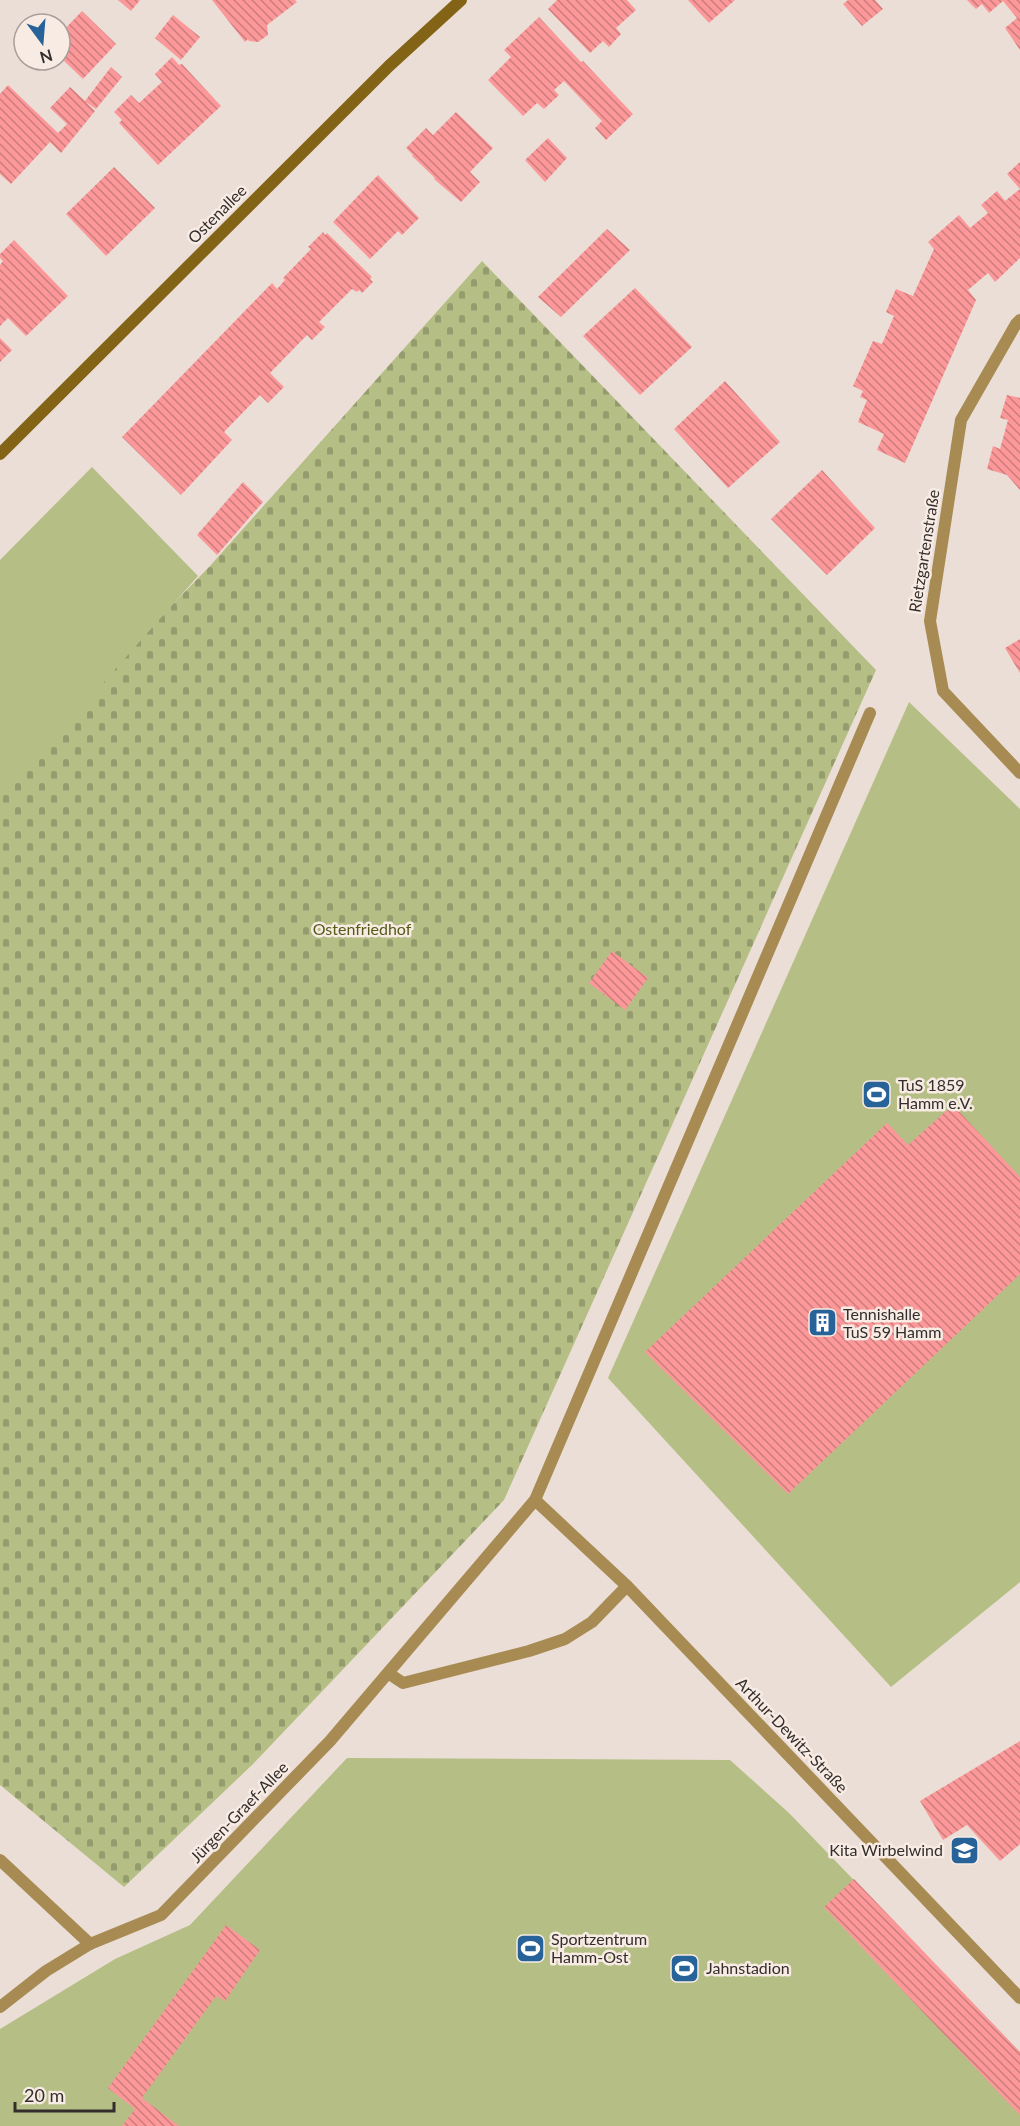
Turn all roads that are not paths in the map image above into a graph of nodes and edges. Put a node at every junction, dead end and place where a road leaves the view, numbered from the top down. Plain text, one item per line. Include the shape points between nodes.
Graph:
1 (461, 0) edge
2 (1020, 320) edge
3 (0, 454) edge
4 (870, 713) dead end
5 (1020, 773) edge
6 (535, 1500) junction
7 (627, 1586) junction
8 (388, 1673) junction
9 (0, 1860) edge
10 (90, 1944) junction
11 (1020, 1998) edge
12 (0, 2007) edge

1 - 3 main road, Ostenallee via 373,82
2 - 5 street, Rietzgartenstraße via 961,420 930,621 943,691
4 - 6 street, Jürgen-Graef-Allee
6 - 7 street, Arthur-Dewitz-Straße
6 - 8 street, Jürgen-Graef-Allee
7 - 8 street via 592,1622 565,1639 403,1683
7 - 11 street, Arthur-Dewitz-Straße
8 - 10 street, Jürgen-Graef-Allee via 330,1741 161,1915
9 - 10 street
10 - 12 street, Jürgen-Graef-Allee via 46,1971

